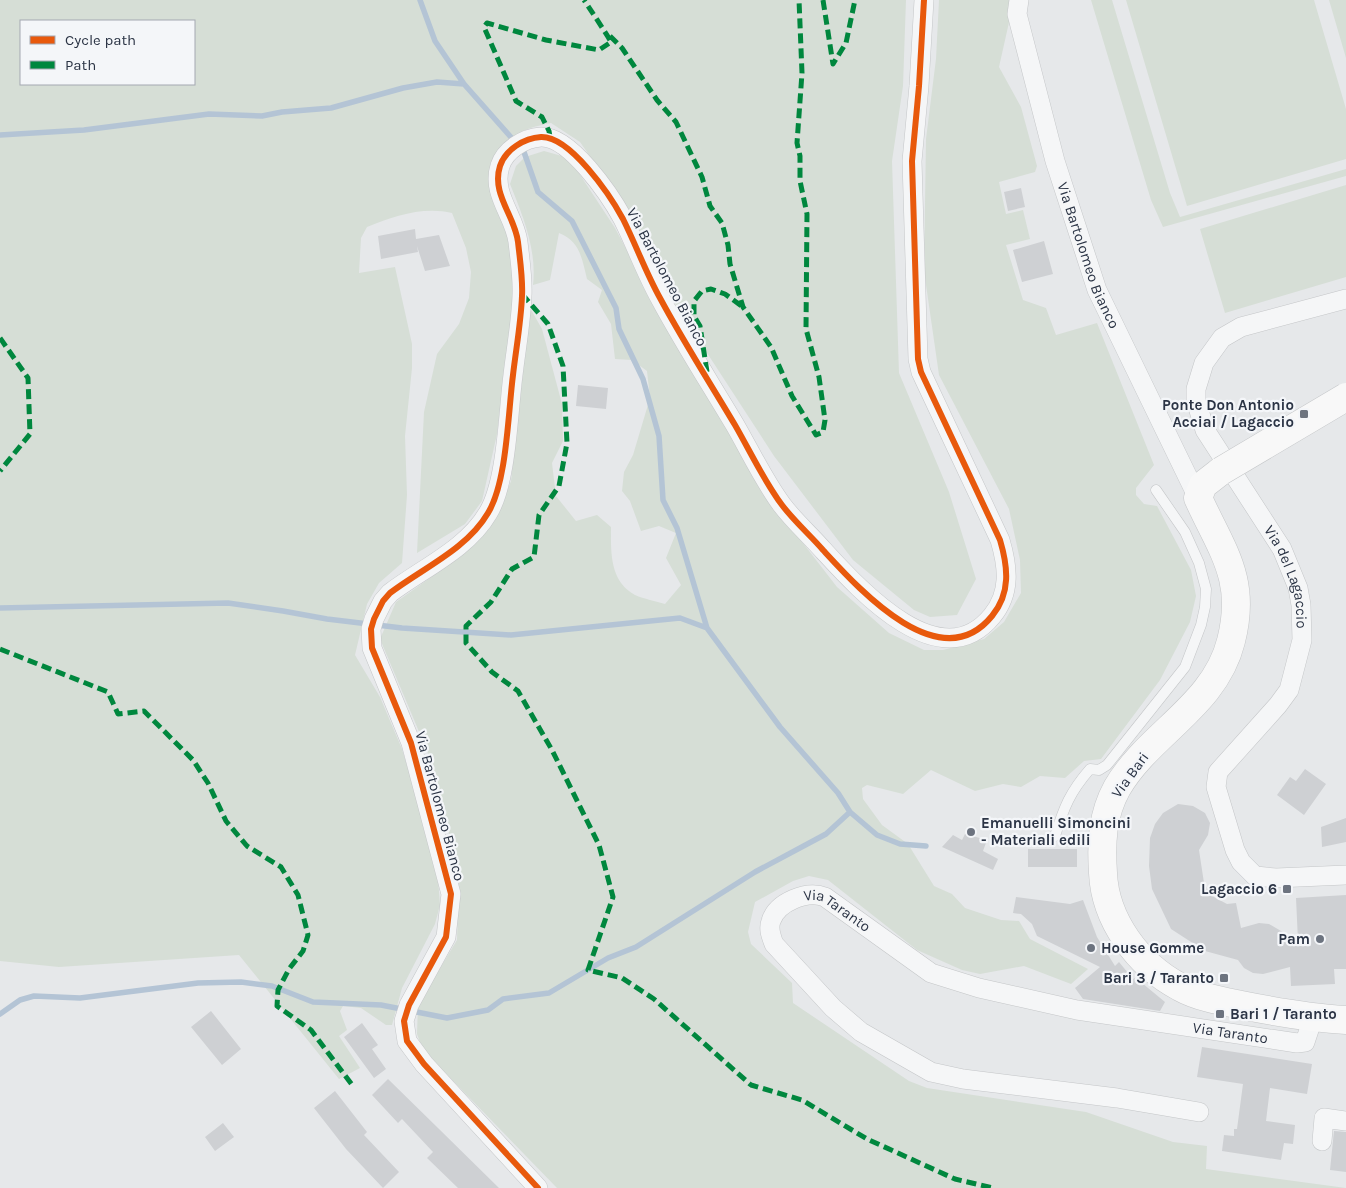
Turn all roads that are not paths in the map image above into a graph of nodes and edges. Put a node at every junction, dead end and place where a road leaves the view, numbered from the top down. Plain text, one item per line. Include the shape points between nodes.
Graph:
1 (924, 0) edge
2 (1019, 0) edge
3 (1346, 299) edge
4 (1346, 397) edge
5 (1156, 490) dead end
6 (1198, 498) junction
7 (1055, 836) dead end
8 (1346, 875) edge
9 (1313, 1018) junction
10 (1346, 1020) edge
11 (1199, 1112) dead end
12 (1346, 1121) edge
13 (1322, 1141) dead end
14 (538, 1188) edge

1 - 14 street, Via Bartolomeo Bianco via 912,161 918,358 921,372 1000,540 1006,560 1007,577 998,609 974,632 955,637 937,636 920,633 902,623 850,580 782,505 659,298 622,216 574,153 557,140 538,137 508,152 500,166 499,191 516,226 522,294 502,463 494,500 478,528 383,601 374,619 370,639 411,742 451,894 446,937 409,1005 404,1021 405,1035 411,1049 424,1064
2 - 6 street, Via Bartolomeo Bianco via 1017,14 1055,160 1097,290
3 - 8 street, Via del Lagaccio via 1241,327 1222,338 1210,352 1199,376 1196,401 1205,430 1282,549 1298,588 1301,605 1302,640 1289,690 1218,772 1216,787 1235,850 1241,862 1255,876
4 - 6 street, bridge via 1221,471 1203,485
5 - 7 lane via 1184,532 1199,563 1206,589 1201,625 1185,667 1111,760 1099,770 1090,770 1077,784 1064,807
6 - 9 street, Via Bari via 1224,549 1235,581 1232,640 1223,664 1205,693 1141,758 1114,795 1101,842 1105,892 1117,924 1134,948 1155,970 1180,988 1230,1003
9 - 10 street, Via Bari
9 - 11 street, Via Taranto via 1306,1042 1297,1043 1077,1010 979,988 931,973 816,893 792,900 771,920 769,931 774,944 833,1008 862,1032 931,1072
12 - 13 street via 1324,1118

